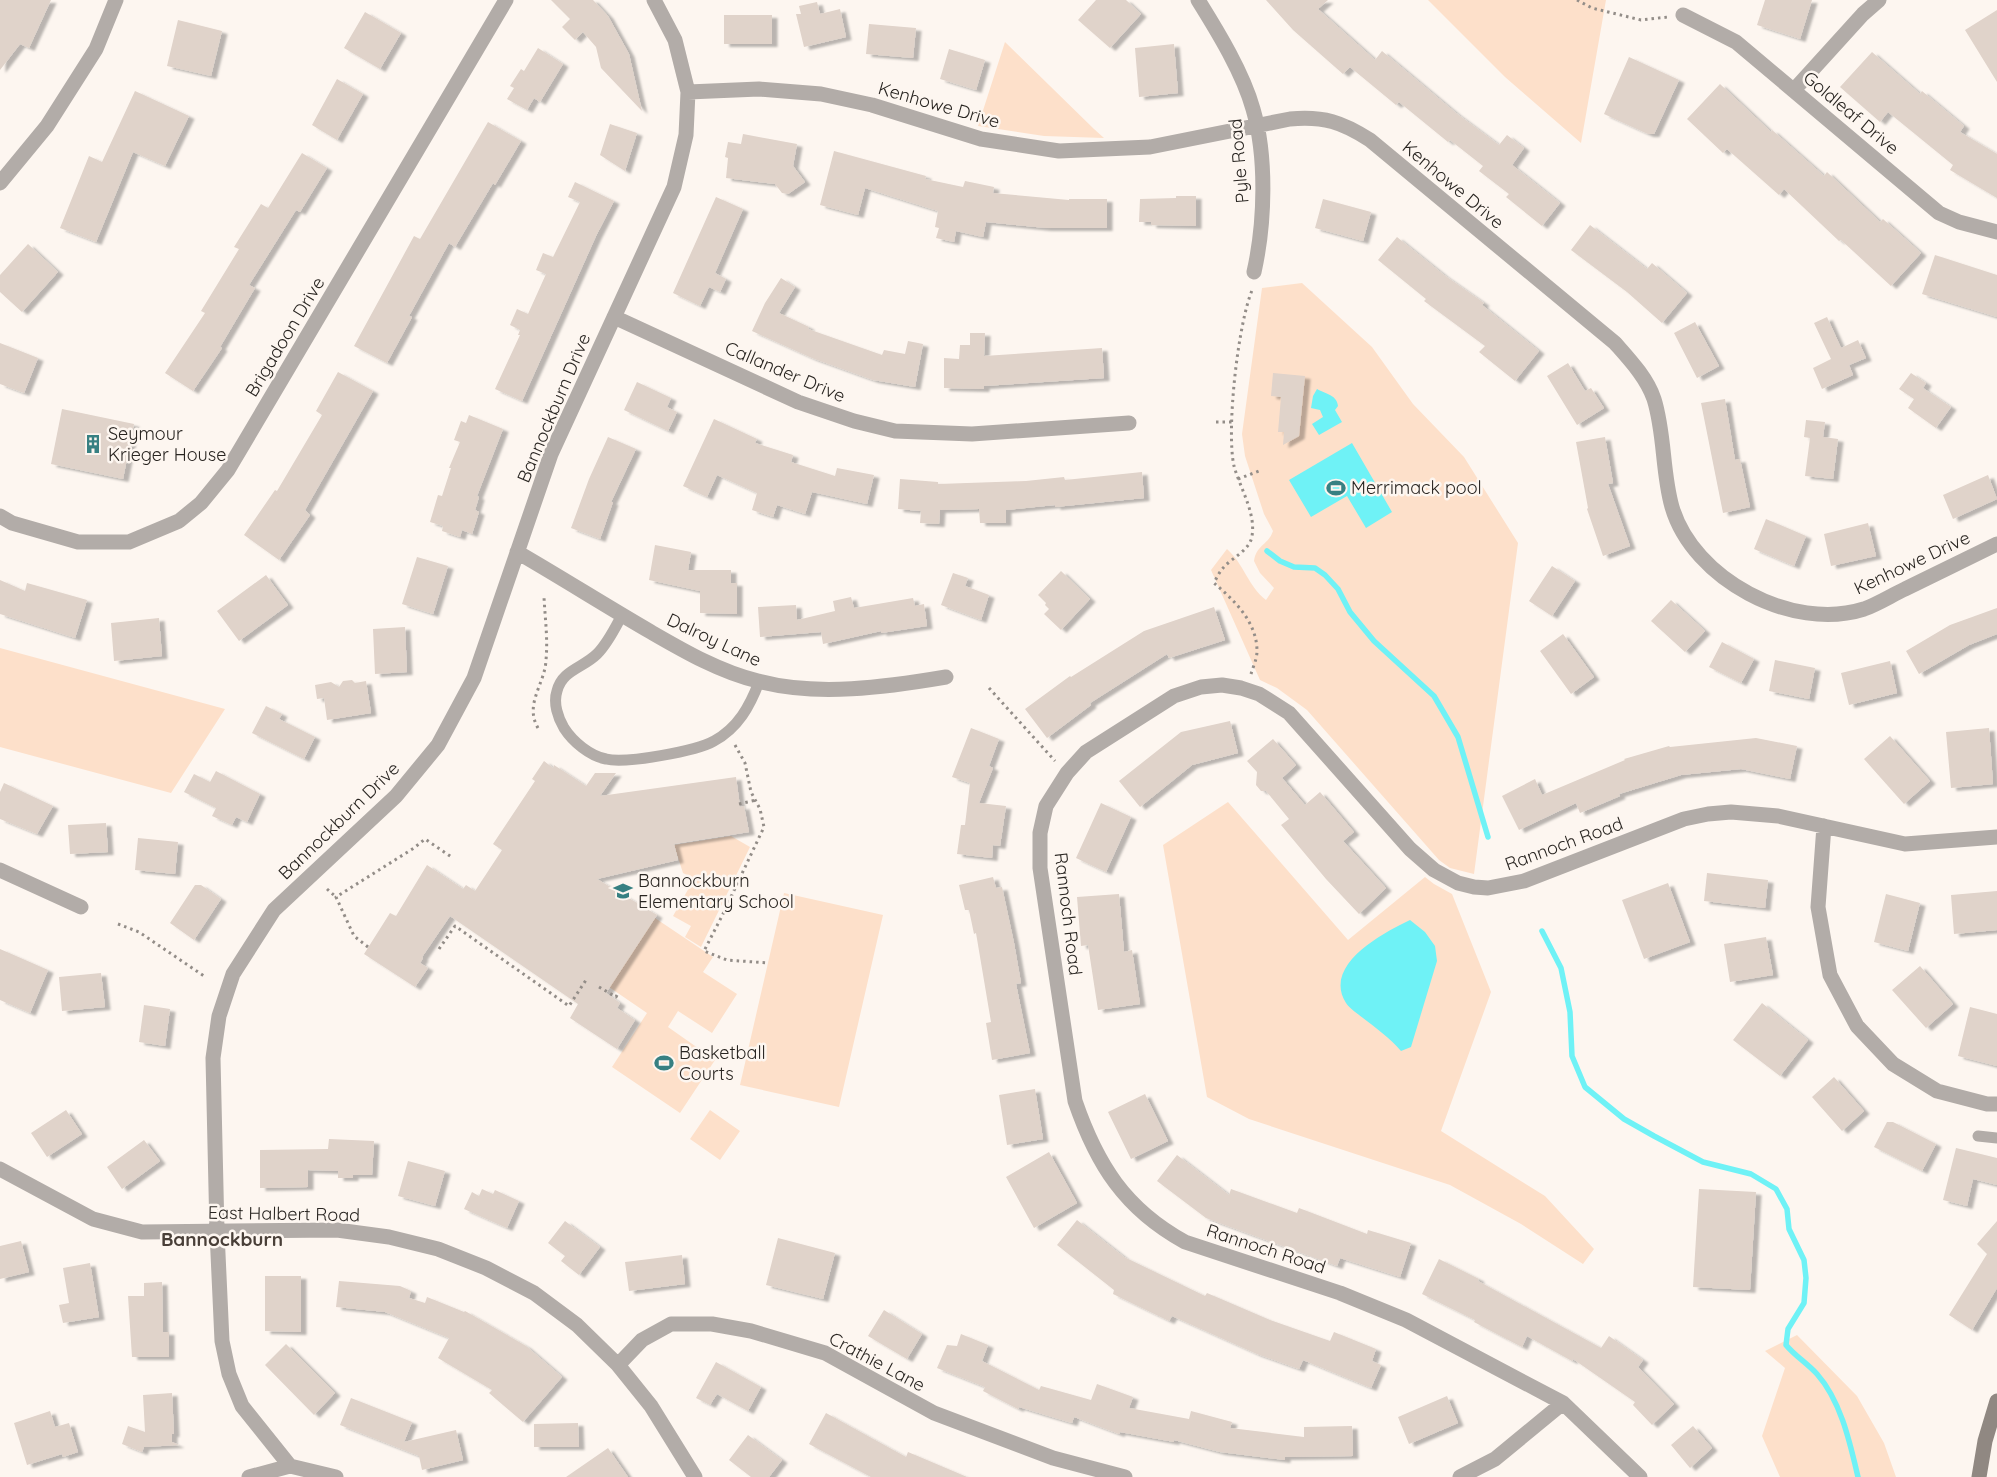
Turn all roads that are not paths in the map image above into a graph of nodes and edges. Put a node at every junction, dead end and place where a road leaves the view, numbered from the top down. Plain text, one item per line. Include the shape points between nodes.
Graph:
1 (116, 0) edge
2 (506, 0) edge
3 (654, 0) edge
4 (1198, 0) edge
5 (1879, 0) edge
6 (1683, 15) road end
7 (1794, 90) junction
8 (688, 92) junction
9 (1257, 127) junction
10 (0, 183) edge
11 (1997, 232) edge
12 (1254, 278) road end
13 (614, 317) junction
14 (1129, 423) dead end
15 (0, 516) edge
16 (1997, 544) edge
17 (517, 552) junction
18 (622, 616) junction
19 (946, 677) dead end
20 (759, 682) junction
21 (1824, 826) junction
22 (1997, 837) edge
23 (0, 870) edge
24 (81, 907) dead end
25 (1997, 1104) edge
26 (1978, 1136) dead end
27 (1997, 1138) edge
28 (0, 1169) edge
29 (217, 1232) junction
30 (618, 1365) junction
31 (1997, 1401) edge
32 (1563, 1403) junction
33 (290, 1466) junction
34 (249, 1477) edge
35 (336, 1477) edge
36 (695, 1477) edge
37 (1125, 1477) edge
38 (1460, 1477) edge
39 (1640, 1477) edge
40 (1979, 1477) edge

1 - 10 street via 96,49 57,111
2 - 15 street, Brigadoon Drive via 228,470 202,503 179,520 129,542 78,542 12,523
3 - 8 street, Bannockburn Drive via 675,40
4 - 9 street, Pyle Road via 1222,38 1253,108
5 - 7 street
6 - 7 street, Goldleaf Drive via 1736,42
7 - 11 street, Goldleaf Drive via 1939,213
8 - 9 street, Kenhowe Drive via 759,89 821,94 872,105 981,139 1059,151 1150,147
8 - 13 street, Bannockburn Drive via 686,135 674,186
9 - 12 street, Pyle Road via 1263,214
9 - 16 street, Kenhowe Drive via 1308,117 1348,126 1370,140 1615,343 1636,367 1653,397 1660,422 1667,487 1682,530 1709,566 1730,583 1764,601 1798,611 1837,613 1864,608
13 - 14 street, Callander Drive via 798,402 854,421 895,430 972,434
13 - 17 street, Bannockburn Drive via 551,454
17 - 18 street, Dalroy Lane
17 - 29 street, Bannockburn Drive via 474,678 438,745 396,796 274,910 233,974 219,1016 213,1058
18 - 20 street, Dalroy Lane via 686,652
18 - 20 lane via 600,650 564,676 556,692 557,711 565,729 580,745 599,757 622,760 687,751 706,745 723,735 742,717
19 - 20 street, Dalroy Lane via 907,684 830,689
21 - 22 street, Rannoch Road via 1905,844
21 - 25 street via 1818,907 1830,975 1857,1026 1892,1064 1937,1091
21 - 32 street, Rannoch Road via 1778,816 1731,812 1708,814 1684,819 1524,881 1488,888 1474,887 1458,883 1434,870 1410,849 1289,713 1259,694 1222,685 1201,687 1174,696 1086,752 1067,773 1046,806 1040,833 1040,868 1075,1102 1097,1155 1117,1186 1162,1230 1185,1242 1340,1293 1397,1316
23 - 24 street
26 - 27 lane
28 - 29 street, East Halbert Road via 92,1220 142,1232
29 - 30 street, East Halbert Road via 337,1230 388,1237 438,1249 486,1268 534,1293 578,1325
29 - 33 street, Bannockburn Drive via 222,1341 229,1374 242,1406
30 - 36 street, East Halbert Road via 651,1406
30 - 37 street, Crathie Lane via 642,1340 670,1324 712,1324 751,1331 825,1353 934,1413 1053,1458
31 - 40 main road
32 - 38 street via 1495,1459
32 - 39 street, Rannoch Road
33 - 34 street
33 - 35 street

